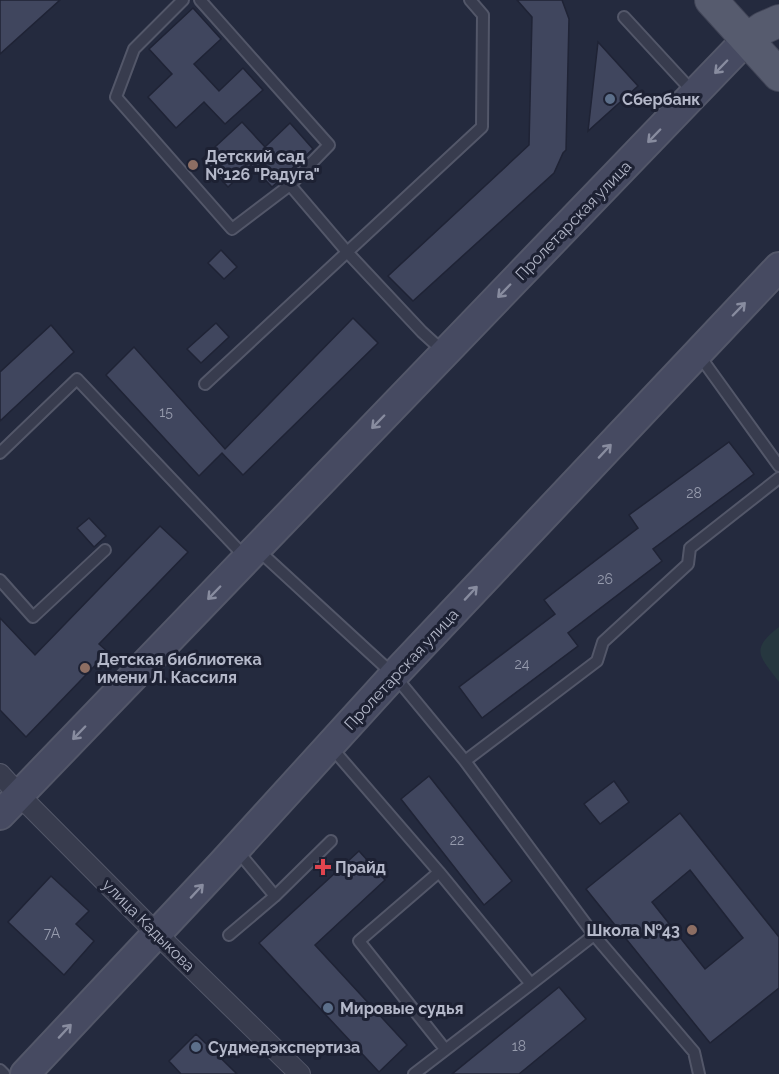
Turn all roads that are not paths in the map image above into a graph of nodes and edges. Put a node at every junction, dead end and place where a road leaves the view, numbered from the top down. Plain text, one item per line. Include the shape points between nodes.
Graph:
1 (183, 0) edge
2 (200, 0) edge
3 (470, 0) edge
4 (711, 0) edge
5 (774, 0) edge
6 (779, 6) edge
7 (624, 17) dead end
8 (779, 21) edge
9 (747, 39) junction
10 (779, 75) edge
11 (694, 93) junction
12 (290, 185) junction
13 (348, 253) junction
14 (779, 267) edge
15 (445, 353) junction
16 (697, 353) junction
17 (205, 384) dead end
18 (0, 453) edge
19 (779, 466) edge
20 (779, 478) edge
21 (105, 550) dead end
22 (252, 554) junction
23 (0, 580) edge
24 (394, 675) junction
25 (330, 746) junction
26 (465, 760) junction
27 (0, 774) edge
28 (9, 805) edge
29 (331, 841) dead end
30 (236, 849) junction
31 (438, 872) junction
32 (275, 896) junction
33 (157, 933) junction
34 (229, 935) dead end
35 (594, 935) junction
36 (531, 984) junction
37 (445, 1049) junction
38 (0, 1070) edge
39 (4, 1074) edge
40 (25, 1074) edge
41 (300, 1074) edge
42 (414, 1074) edge
43 (699, 1074) edge

1 - 12 lane via 134,49 116,97 232,229
2 - 12 lane via 329,145
3 - 13 lane via 483,15 482,127
4 - 9 main road
5 - 6 main road
7 - 11 lane
8 - 9 main road
9 - 10 main road
9 -> 11 street, Пролетарская улица
11 -> 15 street, Пролетарская улица
12 - 13 lane
13 - 15 lane
13 - 17 lane
16 -> 14 street, Пролетарская улица
15 -> 22 street, Пролетарская улица
16 - 19 lane
24 -> 16 street, Пролетарская улица
18 - 22 lane via 77,379
20 - 26 lane via 690,548 688,564 603,642 597,661
21 - 23 lane via 33,617
22 - 24 lane
22 -> 28 street, Пролетарская улица
24 - 25 street, Пролетарская улица
24 - 26 lane
25 - 30 street, Пролетарская улица
25 - 31 lane
26 - 35 lane
27 - 28 street, улица Кадыкова
28 - 33 street, улица Кадыкова
29 - 32 lane
30 - 32 lane
33 -> 30 street, Пролетарская улица
31 - 36 lane
31 - 37 lane via 359,941
32 - 34 lane
40 -> 33 street, Пролетарская улица
33 - 41 street, улица Кадыкова
35 - 36 lane
35 - 43 lane via 694,1052
36 - 37 lane
37 - 42 lane
38 - 39 lane

